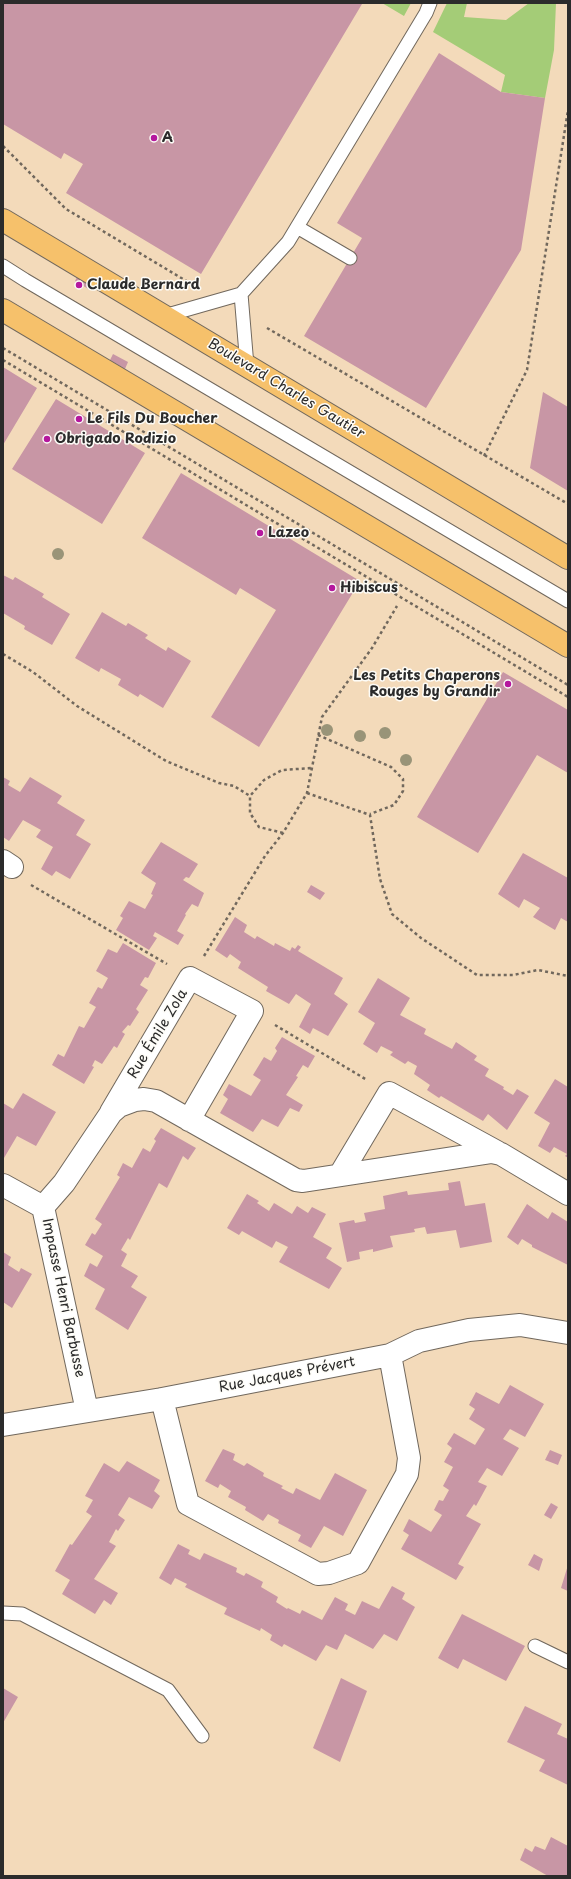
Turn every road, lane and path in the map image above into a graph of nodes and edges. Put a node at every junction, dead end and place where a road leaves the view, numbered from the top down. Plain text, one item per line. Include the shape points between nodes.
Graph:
1 (430, 3) edge
2 (568, 110) edge
3 (3, 146) edge
4 (3, 220) edge
5 (297, 227) junction
6 (350, 258) dead end
7 (3, 266) edge
8 (241, 294) junction
9 (220, 301) junction
10 (3, 310) edge
11 (243, 314) junction
12 (164, 316) junction
13 (3, 348) edge
14 (3, 360) edge
15 (247, 366) junction
16 (484, 456) junction
17 (568, 504) edge
18 (568, 558) edge
19 (568, 601) edge
20 (397, 606) dead end
21 (568, 646) edge
22 (3, 654) edge
23 (568, 685) edge
24 (568, 697) edge
25 (318, 736) junction
26 (312, 768) junction
27 (307, 793) junction
28 (250, 796) junction
29 (370, 814) junction
30 (283, 833) junction
31 (8, 864) edge
32 (568, 976) edge
33 (190, 978) junction
34 (252, 1011) junction
35 (389, 1093) junction
36 (111, 1112) junction
37 (189, 1120) junction
38 (501, 1154) junction
39 (340, 1175) junction
40 (3, 1185) edge
41 (568, 1194) edge
42 (43, 1207) junction
43 (568, 1333) edge
44 (390, 1354) junction
45 (162, 1399) junction
46 (87, 1410) junction
47 (3, 1425) edge
48 (3, 1603) edge
49 (3, 1613) edge
50 (22, 1614) junction
51 (535, 1646) dead end
52 (568, 1662) edge
53 (202, 1736) dead end

1 - 5 lane
2 - 16 path via 528,370
3 - 9 path via 66,209
4 - 12 main road, Boulevard Charles Gautier
5 - 6 lane
5 - 8 lane via 288,242
7 - 19 lane
8 - 9 lane
8 - 11 lane
9 - 12 lane
10 - 21 main road
11 - 15 lane
11 - 16 path
12 - 15 main road, Boulevard Charles Gautier
13 - 23 path
14 - 24 path
15 - 18 main road, Boulevard Charles Gautier
16 - 17 path
20 - 25 path via 372,648 322,717
22 - 28 path via 33,672 77,706 166,760 218,783 234,786
25 - 26 path
25 - 29 path via 391,767 403,779 403,791 394,805
26 - 27 path
26 - 28 path via 282,770 264,780
27 - 29 path
27 - 30 path
28 - 30 path via 250,813 259,827
29 - 32 path via 380,879 392,914 421,938 477,975 513,975 538,970
30 - 33 path via 265,856
31 - 33 path via 28,883
33 - 34 street, Rue Émile Zola
33 - 36 street, Rue Émile Zola
34 - 35 path
34 - 37 street
35 - 38 street, Rue Émile Zola
35 - 39 street
36 - 37 street, Rue Émile Zola via 128,1102 144,1099 156,1101
36 - 42 street, Rue Émile Zola via 64,1183
37 - 39 street, Rue Émile Zola via 296,1180
38 - 39 street, Rue Émile Zola via 483,1152
38 - 41 street, Rue Émile Zola
40 - 42 street, Impasse Henri Barbusse
42 - 46 street, Impasse Henri Barbusse
43 - 44 street, Rue Jacques Prévert via 520,1325 469,1330 419,1341
44 - 45 street, Rue Jacques Prévert
44 - 45 street via 409,1458 407,1474 358,1563 330,1573 318,1574 188,1504
45 - 46 street, Rue Jacques Prévert
46 - 47 street, Rue Jacques Prévert
48 - 50 lane
49 - 50 lane
50 - 53 lane via 168,1690
51 - 52 lane

